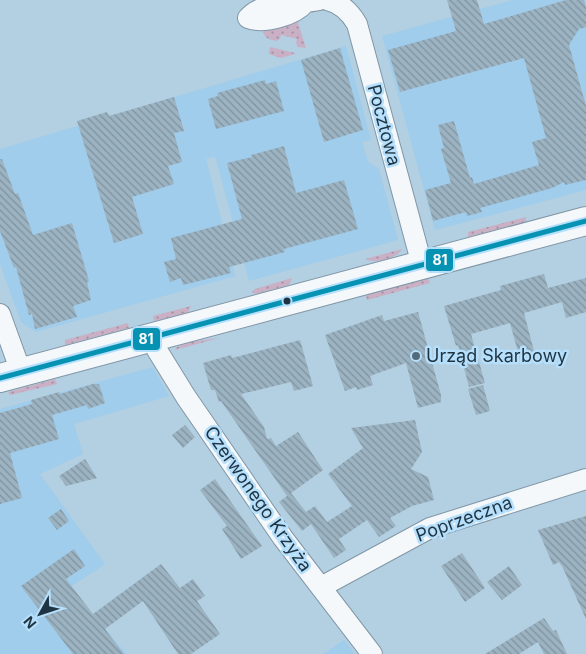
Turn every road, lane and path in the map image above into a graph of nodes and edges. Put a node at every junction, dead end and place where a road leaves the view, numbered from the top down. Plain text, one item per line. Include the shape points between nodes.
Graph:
1 (327, 0) edge
2 (586, 221) edge
3 (422, 265) junction
4 (0, 314) edge
5 (153, 337) junction
6 (10, 375) edge
7 (586, 479) edge
8 (321, 587) junction
9 (372, 654) edge

1 - 3 street, Pocztowa via 348,10 357,24
2 - 3 street
3 - 5 street
4 - 6 street
5 - 6 street
5 - 8 street, Czerwonego Krzyża via 157,350 186,397 283,538
7 - 8 street, Poprzeczna via 430,528
8 - 9 street, Czerwonego Krzyża

